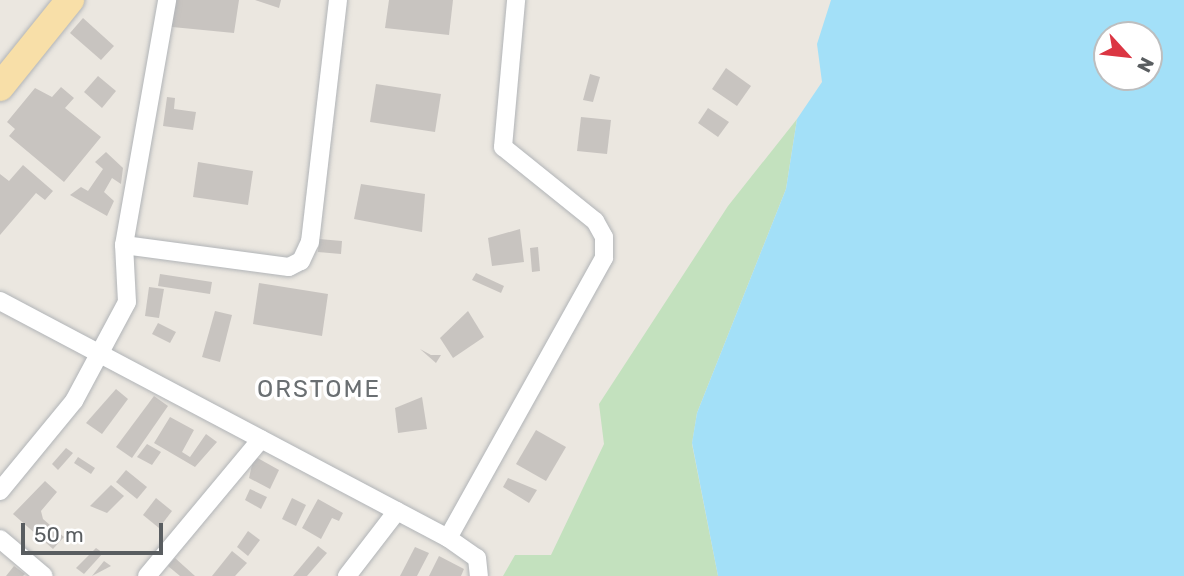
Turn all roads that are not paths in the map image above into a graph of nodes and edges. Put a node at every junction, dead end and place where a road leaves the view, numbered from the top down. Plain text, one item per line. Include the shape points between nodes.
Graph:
1 (70, 0) edge
2 (167, 0) edge
3 (338, 0) edge
4 (516, 0) edge
5 (0, 87) edge
6 (124, 245) junction
7 (0, 301) edge
8 (103, 356) junction
9 (261, 439) junction
10 (0, 491) edge
11 (397, 511) junction
12 (448, 538) junction
13 (0, 540) edge
14 (44, 576) edge
15 (147, 576) edge
16 (347, 576) edge
17 (478, 576) edge

1 - 5 main road
2 - 6 street
3 - 6 street via 310,242 301,261 289,267
4 - 12 street via 503,147 595,221 604,237 604,258
6 - 8 street via 127,302
7 - 8 street
8 - 9 street
8 - 10 street
9 - 11 street
9 - 15 street
11 - 12 street
11 - 16 street
12 - 17 street via 477,558
13 - 14 street

